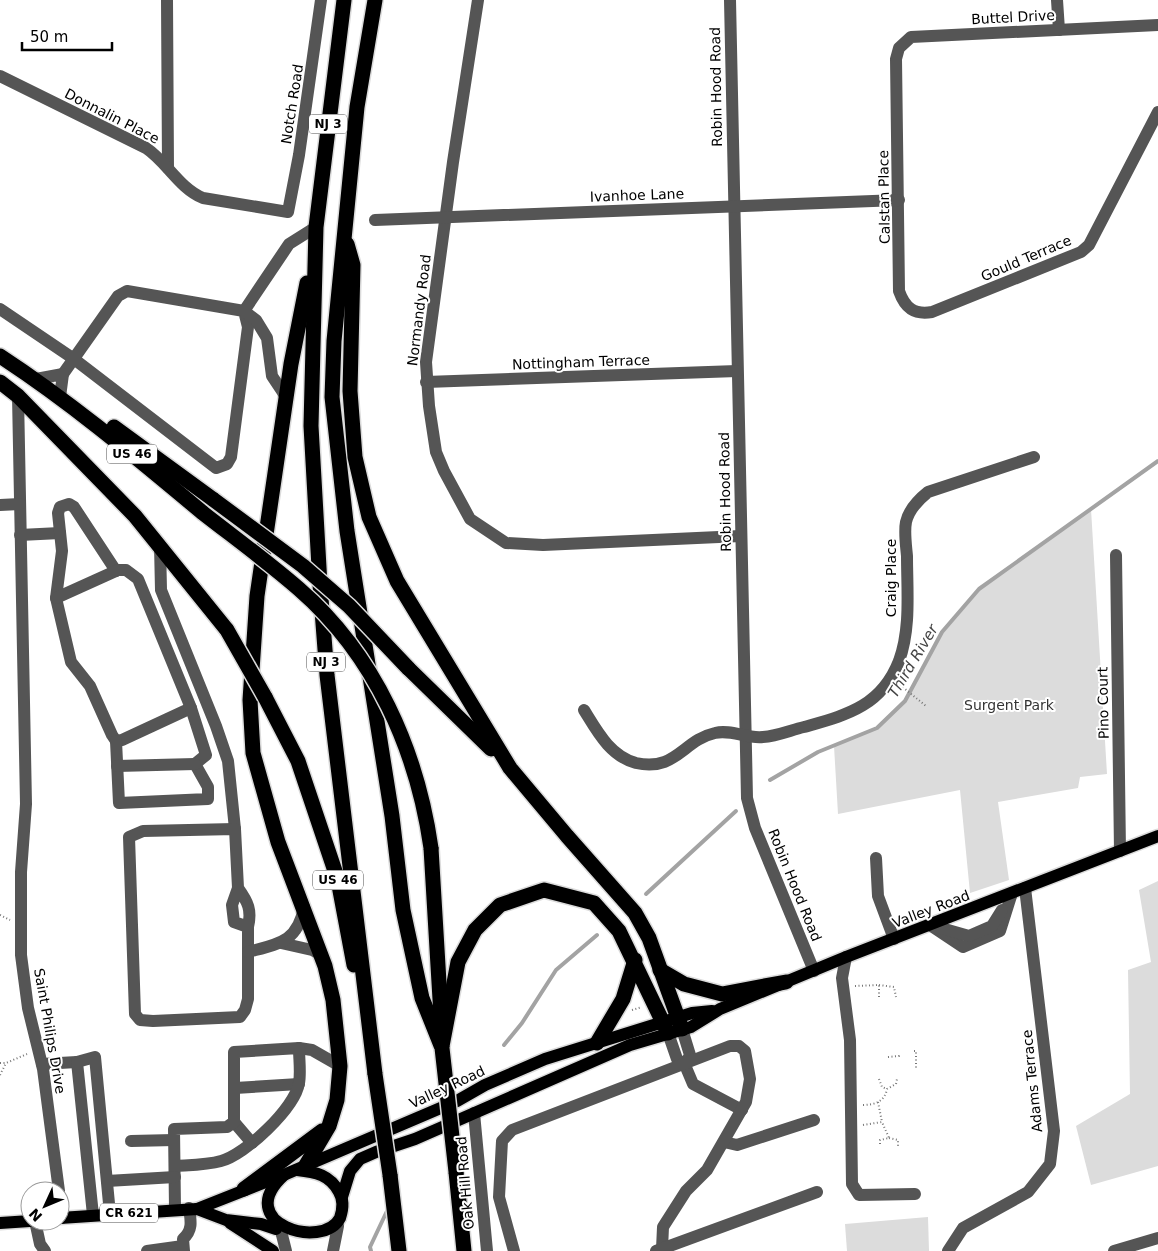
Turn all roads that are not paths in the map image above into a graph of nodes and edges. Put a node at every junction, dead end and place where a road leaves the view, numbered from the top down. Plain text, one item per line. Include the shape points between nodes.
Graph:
1 (167, 0) edge
2 (321, 0) edge
3 (344, 0) edge
4 (375, 0) edge
5 (478, 0) edge
6 (730, 0) edge
7 (1057, 0) edge
8 (1158, 25) edge
9 (1059, 30) junction
10 (897, 72) joint
11 (0, 76) edge
12 (1158, 112) edge
13 (168, 168) junction
14 (899, 200) junction
15 (733, 206) junction
16 (288, 212) joint
17 (446, 218) junction
18 (375, 220) dead end
19 (316, 226) junction
20 (345, 235) junction
21 (314, 248) junction
22 (0, 309) edge
23 (244, 311) junction
24 (916, 312) joint
25 (0, 356) edge
26 (74, 359) junction
27 (736, 371) junction
28 (63, 374) junction
29 (36, 379) junction
30 (0, 382) edge
31 (426, 382) junction
32 (18, 396) junction
33 (60, 397) junction
34 (286, 397) junction
35 (74, 408) junction
36 (1034, 457) dead end
37 (20, 504) junction
38 (0, 505) edge
39 (60, 533) junction
40 (20, 534) junction
41 (741, 536) junction
42 (160, 545) junction
43 (1116, 555) dead end
44 (116, 571) junction
45 (56, 598) junction
46 (191, 708) junction
47 (584, 710) dead end
48 (745, 736) junction
49 (116, 741) junction
50 (195, 764) junction
51 (117, 766) junction
52 (510, 768) junction
53 (235, 829) junction
54 (1158, 836) edge
55 (1120, 851) junction
56 (876, 858) dead end
57 (1025, 888) junction
58 (1012, 893) junction
59 (304, 908) junction
60 (930, 924) junction
61 (894, 939) junction
62 (281, 943) junction
63 (248, 952) junction
64 (322, 955) junction
65 (846, 957) junction
66 (635, 960) junction
67 (660, 970) junction
68 (814, 971) junction
69 (786, 982) junction
70 (672, 1026) junction
71 (597, 1043) junction
72 (299, 1048) junction
73 (442, 1048) junction
74 (77, 1062) junction
75 (42, 1064) junction
76 (684, 1065) junction
77 (340, 1066) junction
78 (375, 1074) junction
79 (299, 1084) junction
80 (235, 1088) junction
81 (742, 1110) junction
82 (474, 1113) junction
83 (814, 1120) dead end
84 (234, 1122) junction
85 (329, 1126) junction
86 (174, 1140) junction
87 (131, 1141) dead end
88 (724, 1142) junction
89 (252, 1143) junction
90 (295, 1170) junction
91 (175, 1172) junction
92 (58, 1181) edge
93 (107, 1181) junction
94 (244, 1189) junction
95 (817, 1192) dead end
96 (915, 1194) dead end
97 (342, 1197) junction
98 (193, 1208) junction
99 (176, 1209) junction
100 (110, 1214) junction
101 (93, 1215) junction
102 (70, 1217) edge
103 (226, 1220) junction
104 (20, 1221) edge
105 (0, 1223) edge
106 (338, 1226) junction
107 (37, 1231) edge
108 (279, 1232) junction
109 (1158, 1238) edge
110 (184, 1248) edge
111 (659, 1250) edge
112 (45, 1251) edge
113 (147, 1251) edge
114 (273, 1251) edge
115 (286, 1251) edge
116 (333, 1251) edge
117 (399, 1251) edge
118 (464, 1251) edge
119 (487, 1251) edge
120 (514, 1251) edge
121 (948, 1251) edge
122 (1114, 1251) edge

1 - 13 street
2 - 16 street, Notch Road
3 - 19 highway, NJ 3
4 - 20 highway, NJ 3 via 357,107
5 - 17 street, Normandy Road
6 - 15 street, Robin Hood Road
7 - 9 street
8 - 9 street, Buttel Drive
9 - 10 street, Buttel Drive via 911,37 898,48
10 - 14 street, Calstan Place
11 - 13 street, Donnalin Place via 146,148
12 - 24 street, Gould Terrace via 1089,245 1070,257 932,312
13 - 16 street, Donnalin Place via 188,190 203,198
14 - 15 street, Ivanhoe Lane
14 - 24 street, Calstan Place via 899,291 903,303
15 - 17 street, Ivanhoe Lane
15 - 27 street, Robin Hood Road
17 - 18 street, Ivanhoe Lane
17 - 31 street, Normandy Road
19 - 21 highway, NJ 3
19 - 23 street via 289,244
20 - 52 highway via 353,265 350,391 355,457 369,517 397,580
20 - 73 highway, NJ 3 via 332,397 347,531 404,910 422,998
21 - 34 highway
21 - 78 highway, NJ 3 via 311,426 320,585 328,684
22 - 26 street
23 - 26 street via 127,291 118,296
23 - 26 street via 248,327 231,457 226,464 216,468
23 - 34 street via 256,320 267,338 272,376
25 - 29 highway, US 46
26 - 28 street
27 - 31 street, Nottingham Terrace
27 - 41 street, Robin Hood Road
28 - 29 street
28 - 33 street
29 - 33 highway, US 46
30 - 32 highway, US 46
31 - 41 street, Normandy Road via 436,452 460,506 470,519 506,544
32 - 37 street, Saint Philips Drive
32 - 42 highway, US 46
33 - 35 highway, US 46
34 - 59 highway via 257,596 250,700 253,753 278,842
35 - 52 highway, bridge via 112,425 303,566 342,600
35 - 73 highway, US 46, bridge via 299,589 338,629 384,698 406,746 422,796 431,848
36 - 48 street, Craig Place via 928,492 910,511 906,523 906,628 899,661 878,693 852,713 836,719 762,738
37 - 38 street
37 - 40 street, Saint Philips Drive
39 - 40 street
39 - 44 street via 58,513 60,507 69,504 82,517
39 - 45 street via 62,551
40 - 75 street, Saint Philips Drive via 26,804 20,925 28,1008
41 - 48 street, Robin Hood Road
42 - 53 street via 161,590 228,761
42 - 78 highway, US 46, bridge via 226,630 298,761 338,880
43 - 55 street, Pino Court
44 - 45 street
44 - 46 street via 126,570 138,580
45 - 49 street via 71,662 90,686
46 - 49 street
46 - 50 street via 206,755
47 - 48 street, Craig Place via 613,750 635,762 647,764 670,761 692,744 714,733
48 - 68 street, Robin Hood Road via 747,798 755,828
49 - 51 street
50 - 51 street
50 - 51 street via 208,787 208,799 119,802
52 - 67 highway via 635,913 649,938
53 - 63 street via 238,888 232,905 234,922 248,927
53 - 63 street via 143,831 129,837 135,1014 140,1020 153,1021 240,1017 248,999
54 - 55 main road, Valley Road / CR 621
55 - 57 main road, Valley Road / CR 621
56 - 61 street via 878,896
57 - 58 main road, Valley Road / CR 621
57 - 121 street, Adams Terrace via 1054,1131 1050,1164 1028,1192 963,1228
58 - 60 main road, Valley Road / CR 621
58 - 60 street via 992,926 969,936
59 - 62 street via 301,925
59 - 64 highway
60 - 61 main road, Valley Road / CR 621
61 - 65 main road, Valley Road / CR 621
62 - 63 street
62 - 64 street
64 - 77 highway via 333,1000
65 - 68 main road, Valley Road / CR 621
65 - 96 street via 842,978 850,1040 852,1184 859,1196
66 - 70 highway
66 - 71 highway via 623,999
66 - 73 highway via 619,931 594,903 544,890 500,905 474,930 458,962
67 - 69 highway via 684,984 722,994
67 - 70 highway
68 - 69 main road, Valley Road / CR 621
69 - 70 main road, Valley Road / CR 621 via 715,1011 692,1013
70 - 71 main road, Valley Road / CR 621
70 - 76 street via 690,1054
70 - 82 main road, Valley Road / CR 621
71 - 90 main road, Valley Road / CR 621 via 545,1059 457,1101
72 - 77 street via 312,1050
72 - 79 street
72 - 80 street via 234,1052
73 - 118 highway, US 46, bridge
74 - 75 street
74 - 93 street via 95,1057
74 - 101 street
75 - 92 street, Saint Philips Drive
76 - 81 street via 693,1084
76 - 81 street via 730,1046 739,1046 745,1051 750,1079
76 - 120 street via 512,1130 502,1142 499,1197
77 - 85 highway via 337,1100
78 - 117 highway, US 46, bridge
79 - 80 street
79 - 89 street via 291,1103
80 - 84 street
81 - 88 street
82 - 97 main road, Valley Road / CR 621 via 360,1159 350,1171
82 - 119 street, Oak Hill Road
83 - 88 street via 738,1144
84 - 86 street via 227,1127 174,1129
84 - 89 street
85 - 90 highway
85 - 94 highway
86 - 87 street
86 - 91 street
88 - 111 street via 707,1170 686,1192 663,1227
89 - 91 street via 223,1161
90 - 94 main road, Valley Road / CR 621
90 - 97 main road via 317,1172 329,1178
90 - 108 main road via 278,1182 270,1198 271,1218
91 - 93 street
91 - 99 street
93 - 100 street
94 - 98 main road, Valley Road / CR 621
95 - 111 street
97 - 106 main road
98 - 99 main road, Valley Road / CR 621
98 - 103 main road, Valley Road / CR 621
98 - 110 street via 190,1233 183,1239
99 - 100 main road, Valley Road / CR 621
100 - 101 main road, Valley Road / CR 621
101 - 102 main road, Valley Road / CR 621
103 - 108 main road, Valley Road / CR 621 via 260,1224
103 - 114 main road
104 - 105 main road
106 - 108 main road via 322,1240 312,1242 292,1240
106 - 116 street
107 - 112 street
108 - 115 street
109 - 122 street
110 - 113 street

